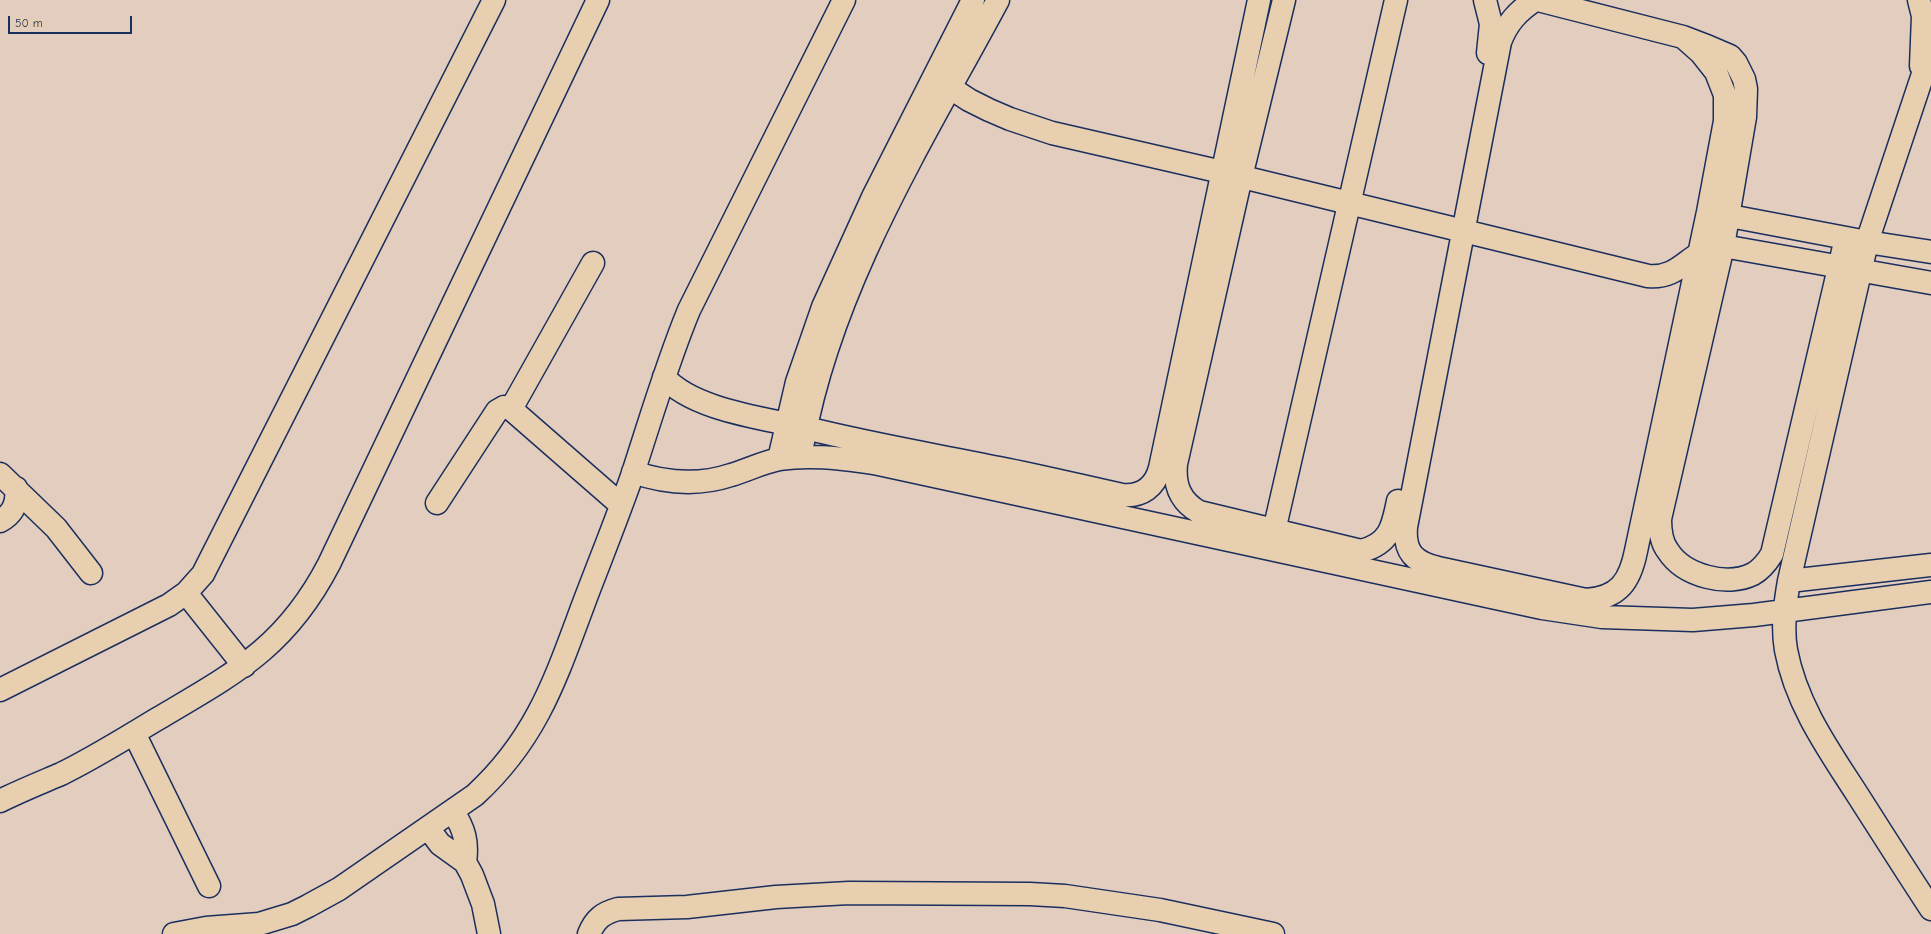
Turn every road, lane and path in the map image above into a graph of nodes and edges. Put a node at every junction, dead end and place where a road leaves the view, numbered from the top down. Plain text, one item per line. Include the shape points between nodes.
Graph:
1 (494, 0) edge
2 (598, 0) edge
3 (844, 0) edge
4 (973, 0) edge
5 (998, 0) edge
6 (1259, 0) edge
7 (1284, 0) edge
8 (1396, 0) edge
9 (1485, 0) edge
10 (1535, 0) edge
11 (1538, 0) edge
12 (1919, 0) edge
13 (1931, 50) edge
14 (942, 83) junction
15 (1920, 83) junction
16 (1231, 175) junction
17 (1348, 204) junction
18 (1718, 214) junction
19 (1458, 231) junction
20 (1846, 238) junction
21 (1867, 242) junction
22 (1723, 246) junction
23 (1931, 252) edge
24 (1699, 253) junction
25 (593, 263) dead end
26 (1839, 267) junction
27 (1861, 271) junction
28 (1931, 283) edge
29 (664, 376) junction
30 (511, 409) junction
31 (796, 426) junction
32 (789, 458) junction
33 (633, 472) junction
34 (8, 481) edge
35 (437, 503) dead end
36 (621, 505) junction
37 (0, 521) edge
38 (1274, 531) junction
39 (1931, 565) edge
40 (91, 573) dead end
41 (1789, 581) junction
42 (1931, 592) edge
43 (186, 593) junction
44 (1784, 610) junction
45 (244, 666) junction
46 (0, 690) edge
47 (134, 733) junction
48 (61, 774) junction
49 (0, 801) edge
50 (452, 812) junction
51 (0, 817) edge
52 (428, 828) junction
53 (465, 862) junction
54 (209, 886) dead end
55 (1931, 909) edge
56 (174, 934) edge
57 (489, 934) edge
58 (589, 934) edge
59 (1273, 934) edge

1 - 43 street via 210,563 196,584
2 - 45 street via 319,584 293,621 267,648
3 - 29 street via 689,310
4 - 14 street
5 - 14 street
6 - 16 street
7 - 16 street
8 - 17 street
9 - 19 street via 1491,24 1489,51
10 - 19 street via 1510,21 1500,42
11 - 18 street via 1683,37 1730,56 1736,63 1746,89 1745,117
12 - 15 street via 1924,38
13 - 15 street
14 - 16 street via 989,110 1038,129
14 - 31 street via 867,209 828,295 807,352
15 - 21 street
16 - 17 street
16 - 31 street via 1160,468 1154,484 1148,490 1131,496 1122,495
16 - 38 street via 1176,464 1176,483 1184,500 1199,512
17 - 19 street
17 - 38 street
18 - 20 street
18 - 22 street
18 - 24 street
19 - 24 street via 1648,276 1664,276 1671,273
19 - 24 street via 1406,527 1406,544 1415,558 1430,566 1586,600 1607,597 1616,591 1626,581 1632,569
19 - 38 street via 1390,531 1378,544 1361,551
20 - 21 street
20 - 26 street
21 - 23 street
21 - 27 street
22 - 24 street
22 - 26 street
22 - 26 street via 1660,519 1660,530 1668,551 1675,560 1706,577 1730,579 1753,574 1772,554
25 - 30 street
26 - 27 street
27 - 28 street
27 - 41 street
29 - 31 street via 682,393 698,400
29 - 33 street
30 - 35 street via 504,407 497,411
30 - 36 street
31 - 32 street
32 - 33 street via 705,482 662,480
32 - 44 street via 844,459 904,468 1572,613 1602,617 1685,620
33 - 36 street
34 - 37 street via 16,501 11,514
34 - 40 street via 56,528
36 - 50 street via 540,713 504,766 475,795
39 - 41 street
41 - 44 street
42 - 44 street
43 - 45 street
43 - 46 street via 169,605
44 - 55 street via 1786,650 1799,694 1809,716
45 - 47 street
47 - 48 street
47 - 54 street
48 - 49 street
48 - 51 street
50 - 52 street
50 - 53 street via 459,820 465,835
52 - 53 street via 444,848
52 - 56 street via 324,898 292,914 259,924 206,928
53 - 57 street via 483,904
58 - 59 street via 600,917 608,911 618,909 687,907 813,894 996,893 1098,900 1160,910

